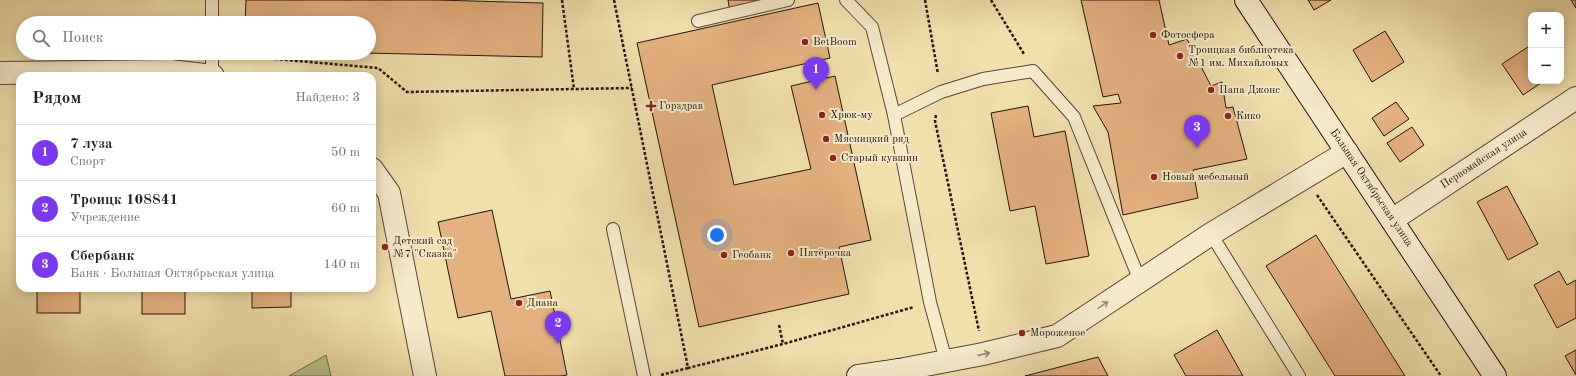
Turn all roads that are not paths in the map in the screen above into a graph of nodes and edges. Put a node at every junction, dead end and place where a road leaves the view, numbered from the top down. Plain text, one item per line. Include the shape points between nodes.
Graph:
1 (212, 0) edge
2 (788, 0) edge
3 (846, 0) edge
4 (1246, 0) edge
5 (774, 2) edge
6 (212, 16) edge
7 (698, 22) dead end
8 (212, 60) edge
9 (85, 72) edge
10 (178, 72) edge
11 (212, 72) edge
12 (0, 73) edge
13 (16, 73) edge
14 (1576, 98) edge
15 (894, 115) junction
16 (1347, 152) junction
17 (376, 175) edge
18 (1392, 220) junction
19 (613, 229) dead end
20 (1211, 234) junction
21 (1140, 281) junction
22 (946, 361) junction
23 (899, 373) edge
24 (425, 376) edge
25 (644, 376) edge
26 (858, 376) edge
27 (1298, 376) edge
28 (1495, 376) edge

1 - 6 lane
2 - 5 lane
3 - 15 lane via 872,27
4 - 16 street, Большая Октябрьская улица
5 - 7 lane
8 - 11 lane
9 - 10 street
12 - 13 street
14 - 18 street, Первомайская улица
15 - 21 lane via 941,92 983,79 1033,71 1074,117
15 - 22 lane via 930,302
16 - 18 street, Большая Октябрьская улица
16 - 20 street
17 - 24 street via 389,193
18 - 28 street, Большая Октябрьская улица
19 - 25 lane
20 - 21 street
20 - 27 lane
22 -> 21 street via 1057,336
22 - 23 street
23 - 26 street

